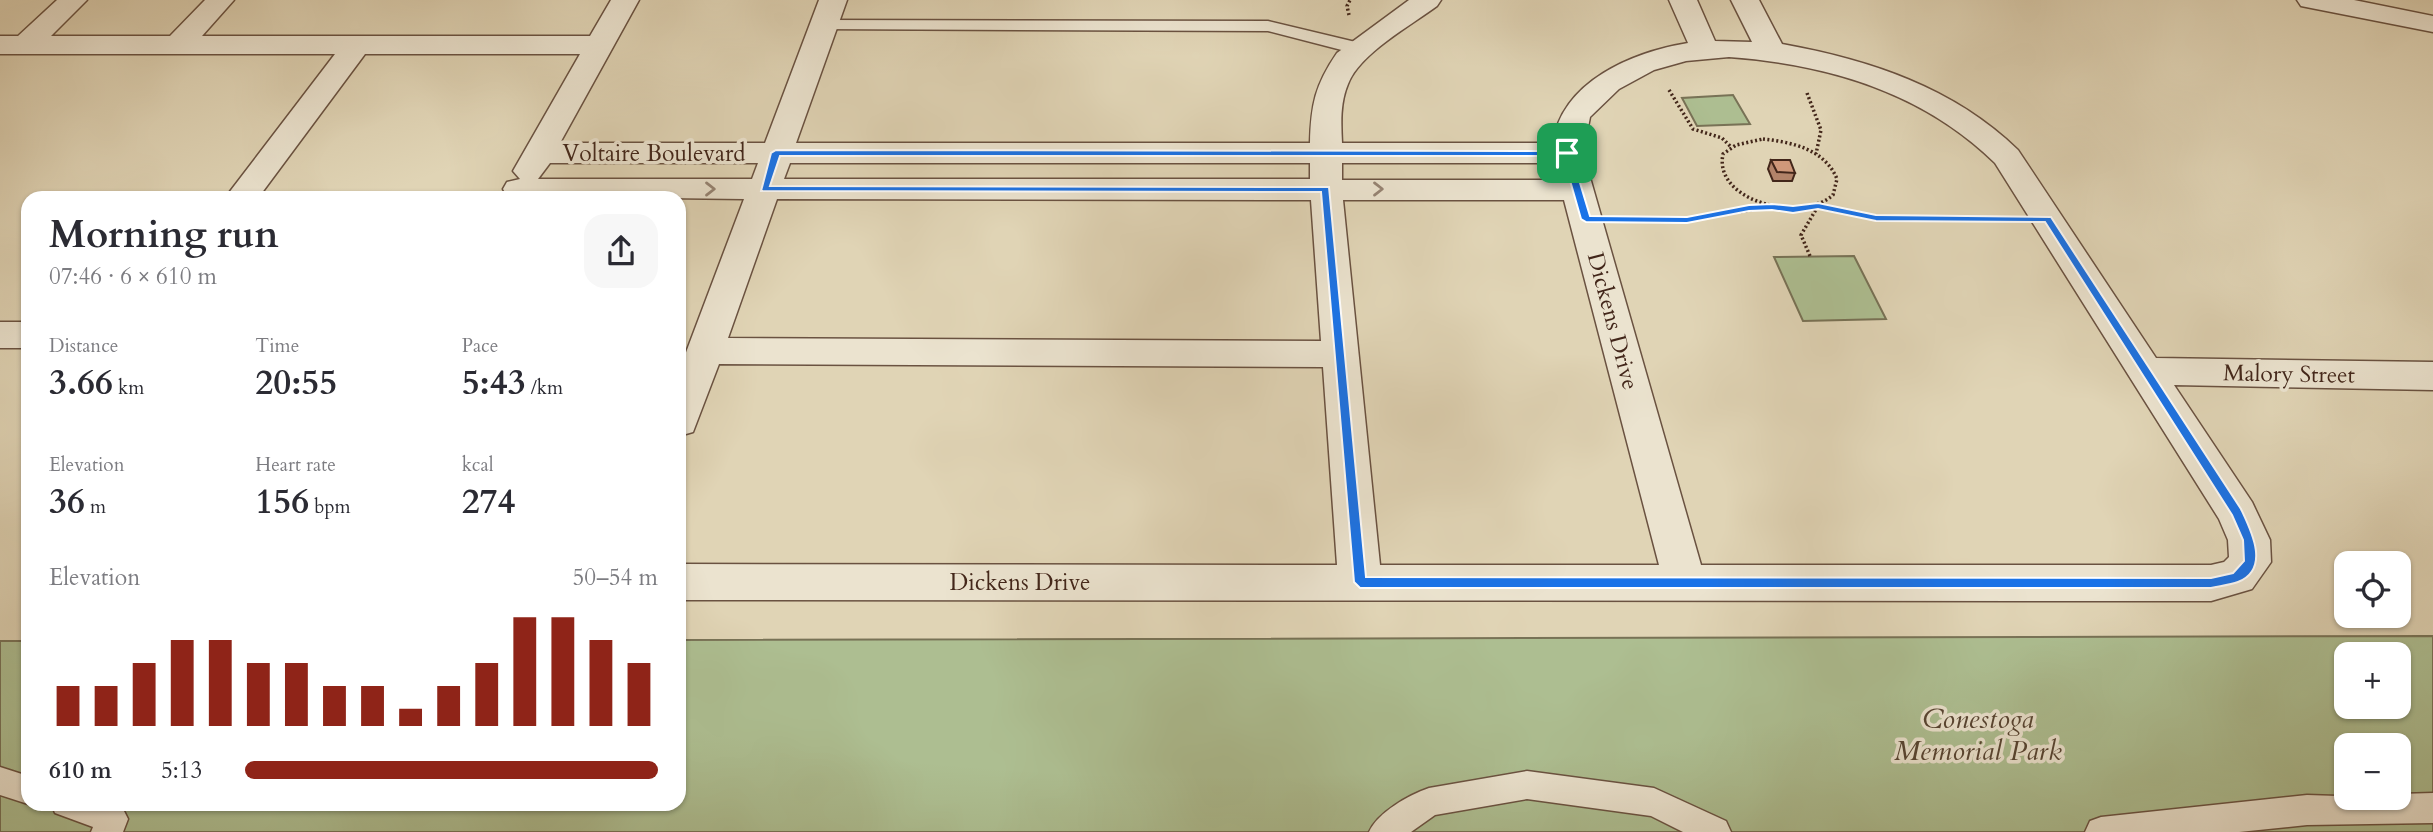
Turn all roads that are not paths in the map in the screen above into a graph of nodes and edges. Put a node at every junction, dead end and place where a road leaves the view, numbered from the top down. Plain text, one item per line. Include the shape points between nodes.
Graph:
1 (73, 0) edge
2 (220, 0) edge
3 (625, 0) edge
4 (1427, 0) edge
5 (1684, 0) edge
6 (1745, 0) edge
7 (2311, 0) edge
8 (828, 12) edge
9 (2433, 24) edge
10 (13, 45) edge
11 (178, 45) junction
12 (356, 45) junction
13 (599, 45) junction
14 (1361, 49) junction
15 (1705, 50) junction
16 (1785, 54) junction
17 (539, 153) junction
18 (776, 153) junction
19 (1324, 153) junction
20 (1567, 153) junction
21 (764, 189) junction
22 (1326, 189) junction
23 (246, 191) edge
24 (517, 191) edge
25 (640, 191) edge
26 (1582, 204) junction
27 (0, 335) edge
28 (21, 335) edge
29 (705, 351) junction
30 (1340, 354) junction
31 (2146, 371) junction
32 (2433, 376) edge
33 (686, 403) edge
34 (686, 582) edge
35 (1360, 582) junction
36 (1685, 583) junction
37 (0, 781) edge
38 (21, 788) edge
39 (2433, 808) edge
40 (90, 811) edge
41 (107, 832) edge
42 (1385, 832) edge
43 (1715, 832) edge
44 (2101, 832) edge

1 - 10 street
2 - 11 street
3 - 13 street
4 - 14 street
5 - 15 street
6 - 16 street
7 - 9 street
8 - 14 lane via 1258,26
8 - 18 street
10 - 11 street
11 - 12 street
12 - 13 street
12 - 23 street
13 - 17 street
14 - 19 street via 1347,59 1333,83 1326,108
15 - 16 street, Dickens Drive
15 - 20 street, Dickens Drive via 1631,68 1596,93 1574,119
16 - 31 street, Dickens Drive via 1862,72 1941,105 1990,140 2007,157
17 - 18 street, Voltaire Boulevard
17 - 24 street
18 - 19 street, Voltaire Boulevard
18 - 21 street
19 - 20 street, Voltaire Boulevard
19 - 22 street
20 - 26 street, Dickens Drive
21 - 22 street, Voltaire Boulevard
25 -> 21 street, Voltaire Boulevard
21 - 29 street
22 -> 26 street, Voltaire Boulevard
22 - 30 street
26 - 36 street, Dickens Drive
27 - 28 street
29 - 30 street
29 - 33 street
30 - 35 street
31 - 32 street, Malory Street
31 - 36 street, Dickens Drive via 2237,513 2249,540 2250,562 2237,577 2211,583
34 - 35 street, Dickens Drive
35 - 36 street, Dickens Drive
37 - 38 lane
39 - 44 lane via 2307,810
40 - 41 lane via 113,819
42 - 43 lane via 1429,802 1527,785 1654,802

